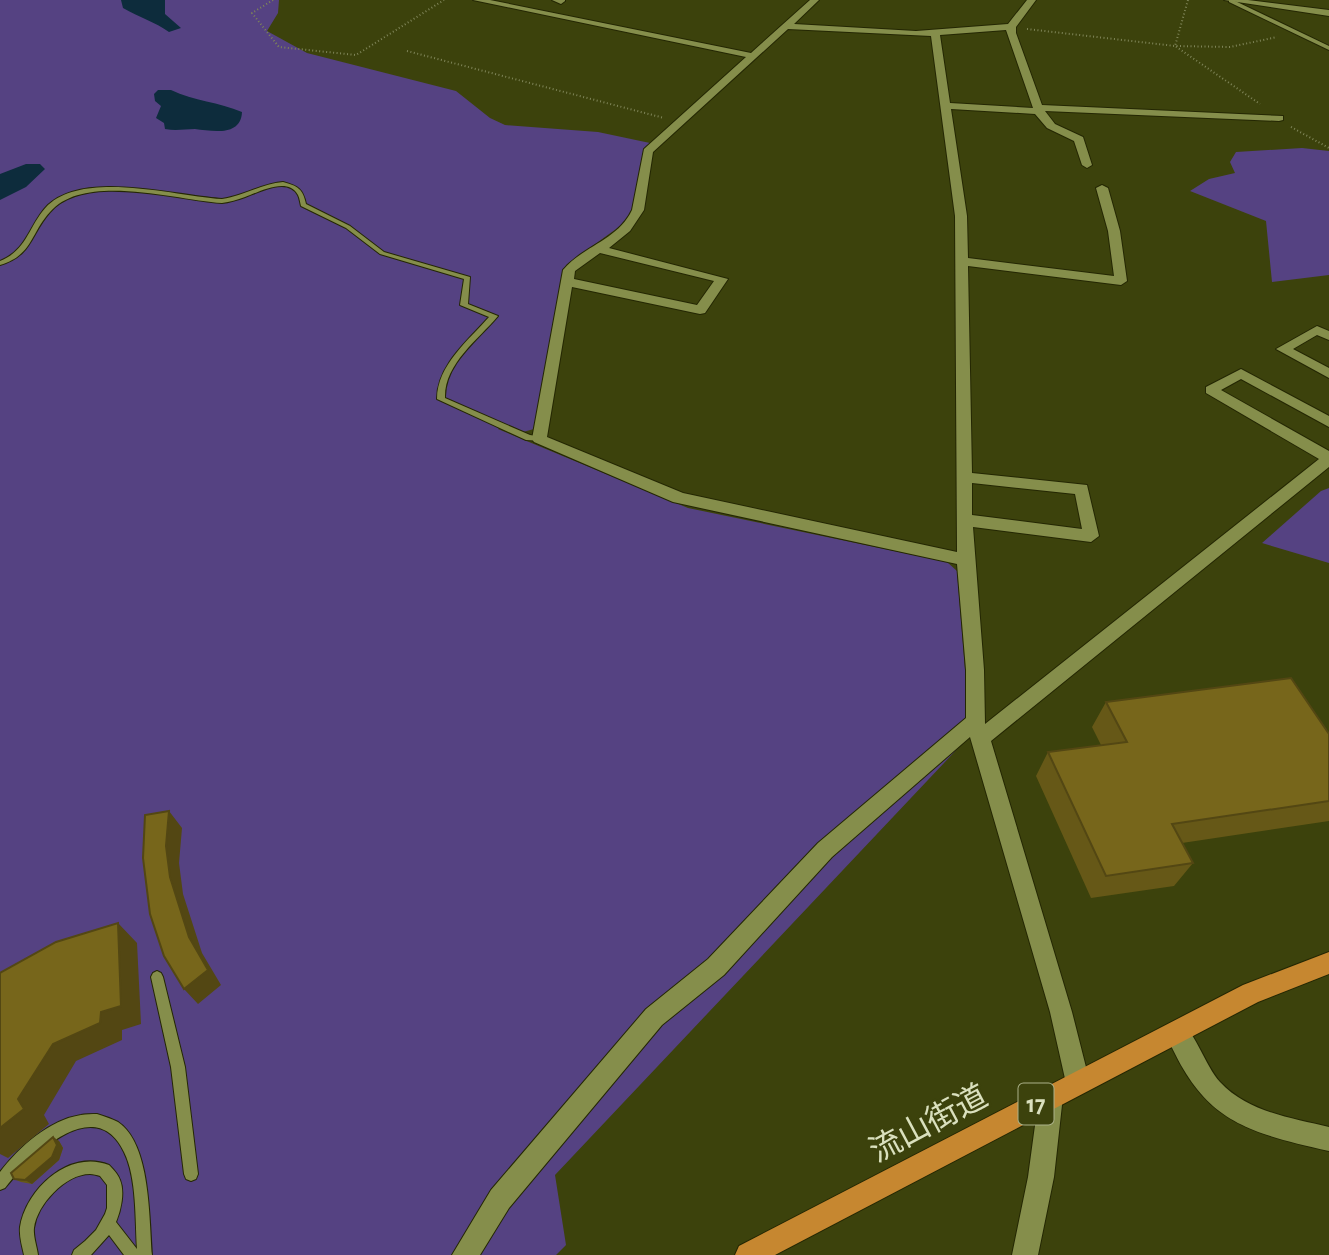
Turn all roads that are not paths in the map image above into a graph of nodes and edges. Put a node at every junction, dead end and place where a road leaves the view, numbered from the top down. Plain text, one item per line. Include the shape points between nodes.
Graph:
1 (477, 0) edge
2 (560, 0) edge
3 (815, 0) edge
4 (1032, 0) edge
5 (1229, 0) edge
6 (543, 13) junction
7 (1329, 13) edge
8 (786, 26) junction
9 (1011, 27) junction
10 (935, 33) junction
11 (1329, 40) edge
12 (1326, 47) edge
13 (754, 56) junction
14 (944, 106) junction
15 (1039, 109) junction
16 (1279, 118) road end
17 (1087, 165) dead end
18 (1102, 188) dead end
19 (599, 249) junction
20 (961, 261) junction
21 (0, 263) edge
22 (568, 282) junction
23 (1329, 337) edge
24 (1329, 374) edge
25 (1329, 422) edge
26 (539, 439) junction
27 (1329, 459) edge
28 (963, 477) junction
29 (964, 520) junction
30 (965, 561) junction
31 (978, 729) junction
32 (1329, 963) edge
33 (157, 976) dead end
34 (1177, 1032) junction
35 (1078, 1083) junction
36 (1051, 1096) junction
37 (1329, 1139) edge
38 (191, 1174) dead end
39 (0, 1183) edge
40 (108, 1223) junction
41 (30, 1255) edge
42 (79, 1255) edge
43 (133, 1255) edge
44 (145, 1255) edge
45 (465, 1255) edge
46 (748, 1255) edge
47 (1025, 1255) edge

1 - 6 street
2 - 6 street
3 - 8 street
4 - 9 street
5 - 7 street
5 - 12 lane
6 - 13 street
8 - 10 street
8 - 13 street
9 - 10 street
9 - 15 street
10 - 14 street
11 - 12 lane
13 - 19 street via 648,151 638,210 631,222
14 - 15 street
14 - 20 street via 961,216
15 - 16 street
15 - 17 street via 1051,126 1079,139
18 - 20 street via 1121,281
19 - 22 street via 569,270
19 - 22 street via 722,279 700,310
20 - 28 street
21 - 26 lane via 26,249 46,211 57,200 75,193 122,189 222,201 268,185 286,185 301,194 303,205 348,227 382,253 468,278 464,304 494,316 445,373 439,388 441,399
22 - 26 street
23 - 24 street via 1317,330 1283,349
25 - 27 street via 1241,373 1211,390
26 - 30 street via 679,498
27 - 31 street
28 - 29 street
28 - 29 street via 1082,489 1090,536
29 - 30 street
30 - 31 street
31 - 35 street
31 - 45 street via 825,850 716,967 654,1017 500,1199
32 - 34 main road, 流山街道 / 17 via 1251,993
33 - 38 lane via 178,1067
34 - 35 main road, 流山街道 / 17
34 - 37 street via 1210,1090 1244,1116
35 - 36 main road, 流山街道 / 17
36 - 46 main road, 流山街道 / 17
36 - 47 street
39 - 44 lane via 12,1165 54,1132 78,1121 102,1120 121,1135 135,1161
40 - 41 lane via 114,1207 110,1179 101,1170 74,1166 45,1182 25,1212 24,1243
40 - 42 lane
40 - 43 lane

